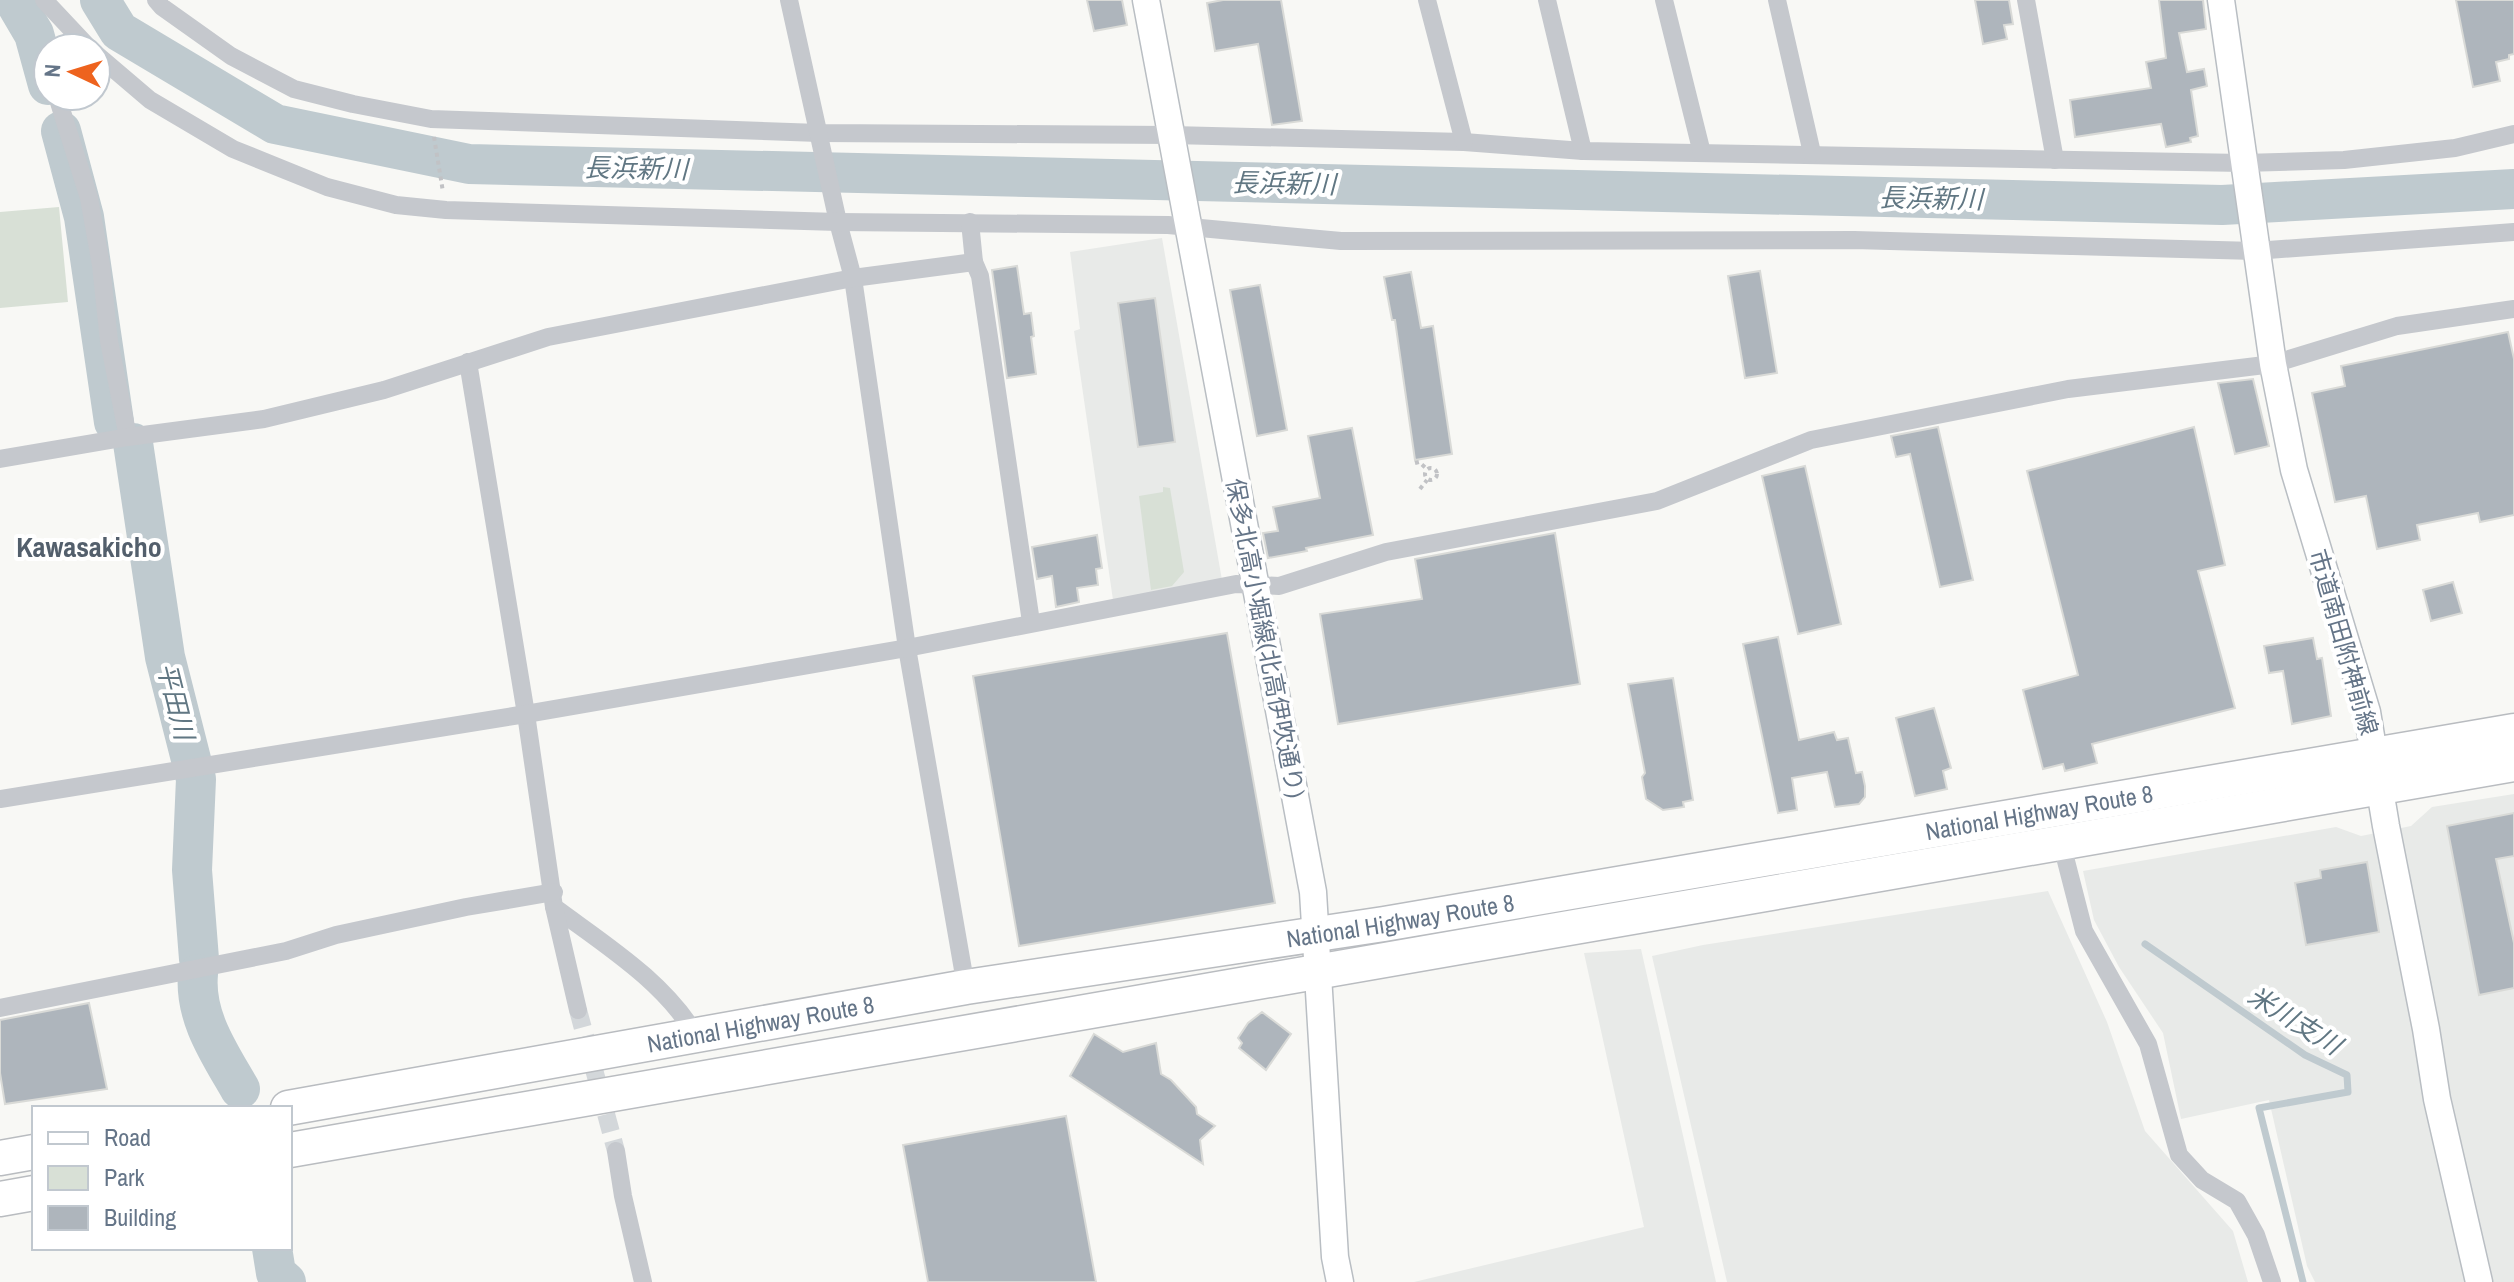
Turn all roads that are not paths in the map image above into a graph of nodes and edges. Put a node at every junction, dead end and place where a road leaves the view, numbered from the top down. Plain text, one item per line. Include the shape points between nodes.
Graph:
1 (44, 0) edge
2 (156, 0) edge
3 (789, 0) edge
4 (1146, 0) edge
5 (1427, 0) edge
6 (1547, 0) edge
7 (1664, 0) edge
8 (1777, 0) edge
9 (2026, 0) edge
10 (2221, 0) edge
11 (73, 32) edge
12 (112, 69) edge
13 (62, 112) edge
14 (2514, 134) edge
15 (820, 138) junction
16 (1464, 142) junction
17 (1173, 143) junction
18 (1583, 151) junction
19 (1702, 153) junction
20 (1812, 153) junction
21 (2055, 160) junction
22 (2243, 163) junction
23 (837, 217) junction
24 (970, 222) junction
25 (1188, 223) junction
26 (2514, 232) edge
27 (2255, 251) junction
28 (974, 262) junction
29 (853, 278) junction
30 (2514, 309) edge
31 (468, 362) junction
32 (2273, 364) junction
33 (128, 437) junction
34 (0, 459) edge
35 (1256, 585) junction
36 (1031, 622) junction
37 (907, 648) junction
38 (526, 714) junction
39 (2514, 731) edge
40 (2514, 764) edge
41 (2378, 771) junction
42 (0, 799) edge
43 (2065, 842) junction
44 (554, 900) junction
45 (1315, 932) junction
46 (1318, 973) junction
47 (966, 987) junction
48 (0, 1008) edge
49 (578, 1010) tunnel mouth
50 (697, 1037) junction
51 (292, 1107) edge
52 (292, 1150) edge
53 (616, 1151) tunnel mouth
54 (32, 1152) edge
55 (0, 1158) edge
56 (32, 1193) edge
57 (0, 1199) edge
58 (643, 1282) edge
59 (1340, 1282) edge
60 (2272, 1282) edge
61 (2479, 1282) edge

1 - 11 street
2 - 15 street via 231,56 294,89 353,104 431,119
3 - 15 street
4 - 17 street, 保多北高小堀線(北高伊吹通り)
5 - 16 street
6 - 18 street
7 - 19 street
8 - 20 street
9 - 21 street
10 - 22 street, 市道南田附神前線
12 - 23 street via 150,100 233,149 327,187 396,205
13 - 33 street via 89,198
14 - 22 street via 2455,148 2344,160
15 - 17 street
15 - 23 street
16 - 17 street
16 - 18 street
17 - 25 street, 保多北高小堀線(北高伊吹通り)
18 - 19 street
19 - 20 street
20 - 21 street
21 - 22 street
22 - 27 street, 市道南田附神前線
23 - 24 street
23 - 29 street
24 - 25 street
24 - 28 street
25 - 27 street via 1341,241 1854,240
25 - 35 street, 保多北高小堀線(北高伊吹通り)
26 - 27 street
27 - 32 street, 市道南田附神前線
28 - 29 street
28 - 36 street
29 - 31 street via 548,337
29 - 37 street
30 - 32 street via 2397,326
31 - 33 street via 384,390 264,419
31 - 38 street
32 - 35 street via 2068,389 1811,440 1657,501 1386,552 1279,586
32 - 41 street, 市道南田附神前線 via 2294,470 2367,712
33 - 34 street
35 - 36 street via 1236,584
35 - 45 street, 保多北高小堀線(北高伊吹通り) via 1313,892
36 - 37 street
37 - 38 street
37 - 47 street
38 - 42 street
38 - 44 street
39 - 41 highway, National Highway Route 8
40 - 41 highway, National Highway Route 8
41 - 43 highway, National Highway Route 8
41 - 45 highway, National Highway Route 8
41 - 61 street, 市道南田附神前線 via 2437,1099
43 - 46 highway, National Highway Route 8
43 - 60 street via 2084,931 2148,1044 2179,1155 2202,1180 2237,1201
44 - 48 street via 466,907 286,951
44 - 49 street
44 - 50 street via 684,1014
45 - 46 street, 保多北高小堀線(北高伊吹通り)
45 - 47 highway, National Highway Route 8
46 - 52 highway, National Highway Route 8
46 - 59 street, 保多北高小堀線(北高伊吹通り)
47 - 50 highway, National Highway Route 8
50 - 51 highway, National Highway Route 8
53 - 58 street
54 - 55 highway
56 - 57 highway

